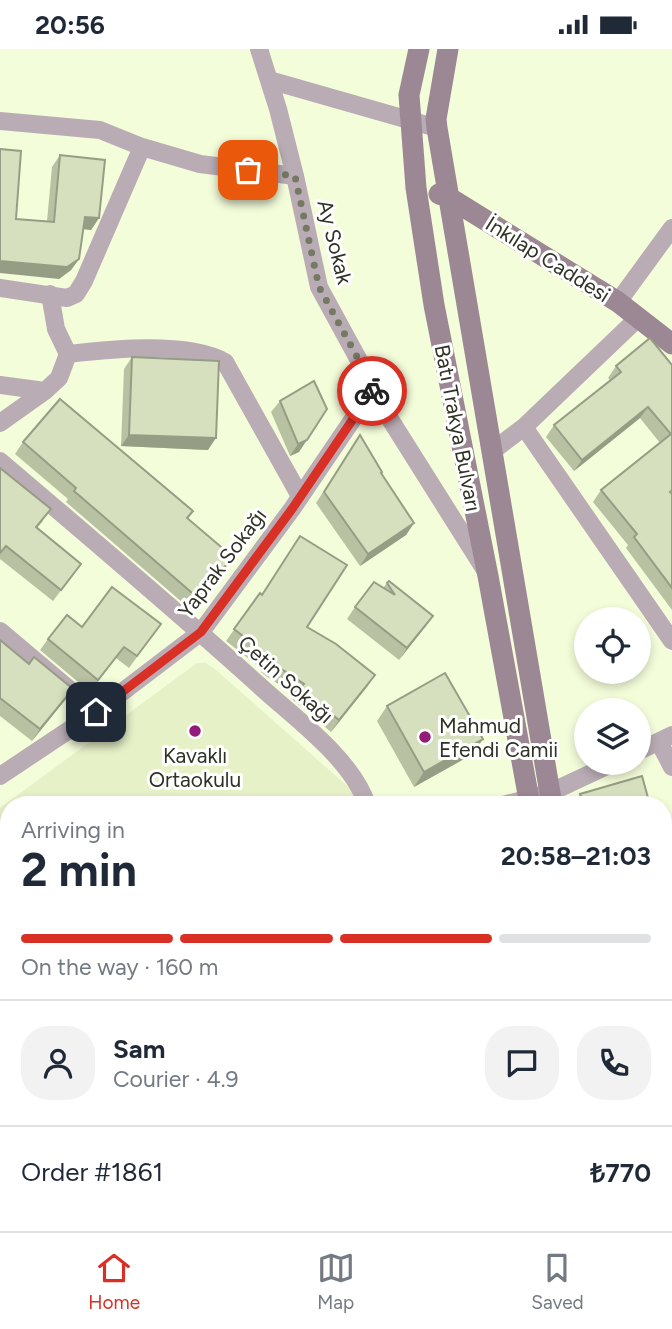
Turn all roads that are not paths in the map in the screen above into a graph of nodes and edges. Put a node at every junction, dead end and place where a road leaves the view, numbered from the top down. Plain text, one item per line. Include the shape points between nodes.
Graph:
1 (259, 49) edge
2 (419, 49) edge
3 (448, 49) edge
4 (269, 80) junction
5 (410, 120) junction
6 (0, 121) edge
7 (437, 128) junction
8 (142, 147) junction
9 (295, 176) junction
10 (416, 188) junction
11 (448, 197) junction
12 (672, 227) edge
13 (0, 288) edge
14 (50, 294) junction
15 (618, 302) junction
16 (637, 319) junction
17 (672, 344) edge
18 (68, 354) junction
19 (0, 385) edge
20 (374, 388) junction
21 (45, 391) junction
22 (1, 421) edge
23 (524, 427) junction
24 (491, 452) junction
25 (0, 461) edge
26 (300, 496) junction
27 (488, 576) junction
28 (0, 631) edge
29 (201, 632) junction
30 (672, 641) edge
31 (96, 712) junction
32 (665, 739) edge
33 (672, 767) edge
34 (589, 775) edge
35 (0, 776) edge
36 (364, 796) edge
37 (539, 796) edge
38 (539, 796) edge
39 (548, 796) edge

1 - 4 street, Ay Sokak
2 - 5 main road, Batı Trakya Bulvarı via 409,95
3 - 7 main road, Batı Trakya Bulvarı
4 - 5 street
4 - 9 street, Ay Sokak
5 - 7 street
5 - 10 main road, Batı Trakya Bulvarı
6 - 8 street via 100,130
7 - 11 main road, Batı Trakya Bulvarı
8 - 9 street via 200,164
8 - 14 street via 76,294
9 - 20 street, Ay Sokak via 319,287
10 - 11 main road, İnkılap Caddesi
10 - 27 main road, Batı Trakya Bulvarı via 434,305
11 - 15 main road, İnkılap Caddesi
11 - 24 main road, Batı Trakya Bulvarı
12 - 15 street
13 - 14 street
14 - 18 street via 56,329
15 - 16 main road, İnkılap Caddesi
16 - 17 main road, İnkılap Caddesi
16 - 23 street
18 - 21 street via 58,378
18 - 26 street via 117,349 198,352 225,362
19 - 21 street
20 - 26 street, Yaprak Sokağı
20 - 27 street, Ay Sokak
21 - 22 street
23 - 24 street
23 - 30 street
24 - 38 main road, Batı Trakya Bulvarı
25 - 29 street, Çetin Sokağı
26 - 29 street, Yaprak Sokağı
27 - 37 main road, Batı Trakya Bulvarı
28 - 31 street
29 - 31 street, Yaprak Sokağı
29 - 36 street, Çetin Sokağı via 324,744
31 - 35 street, Yaprak Sokağı
32 - 33 street
34 - 39 street

